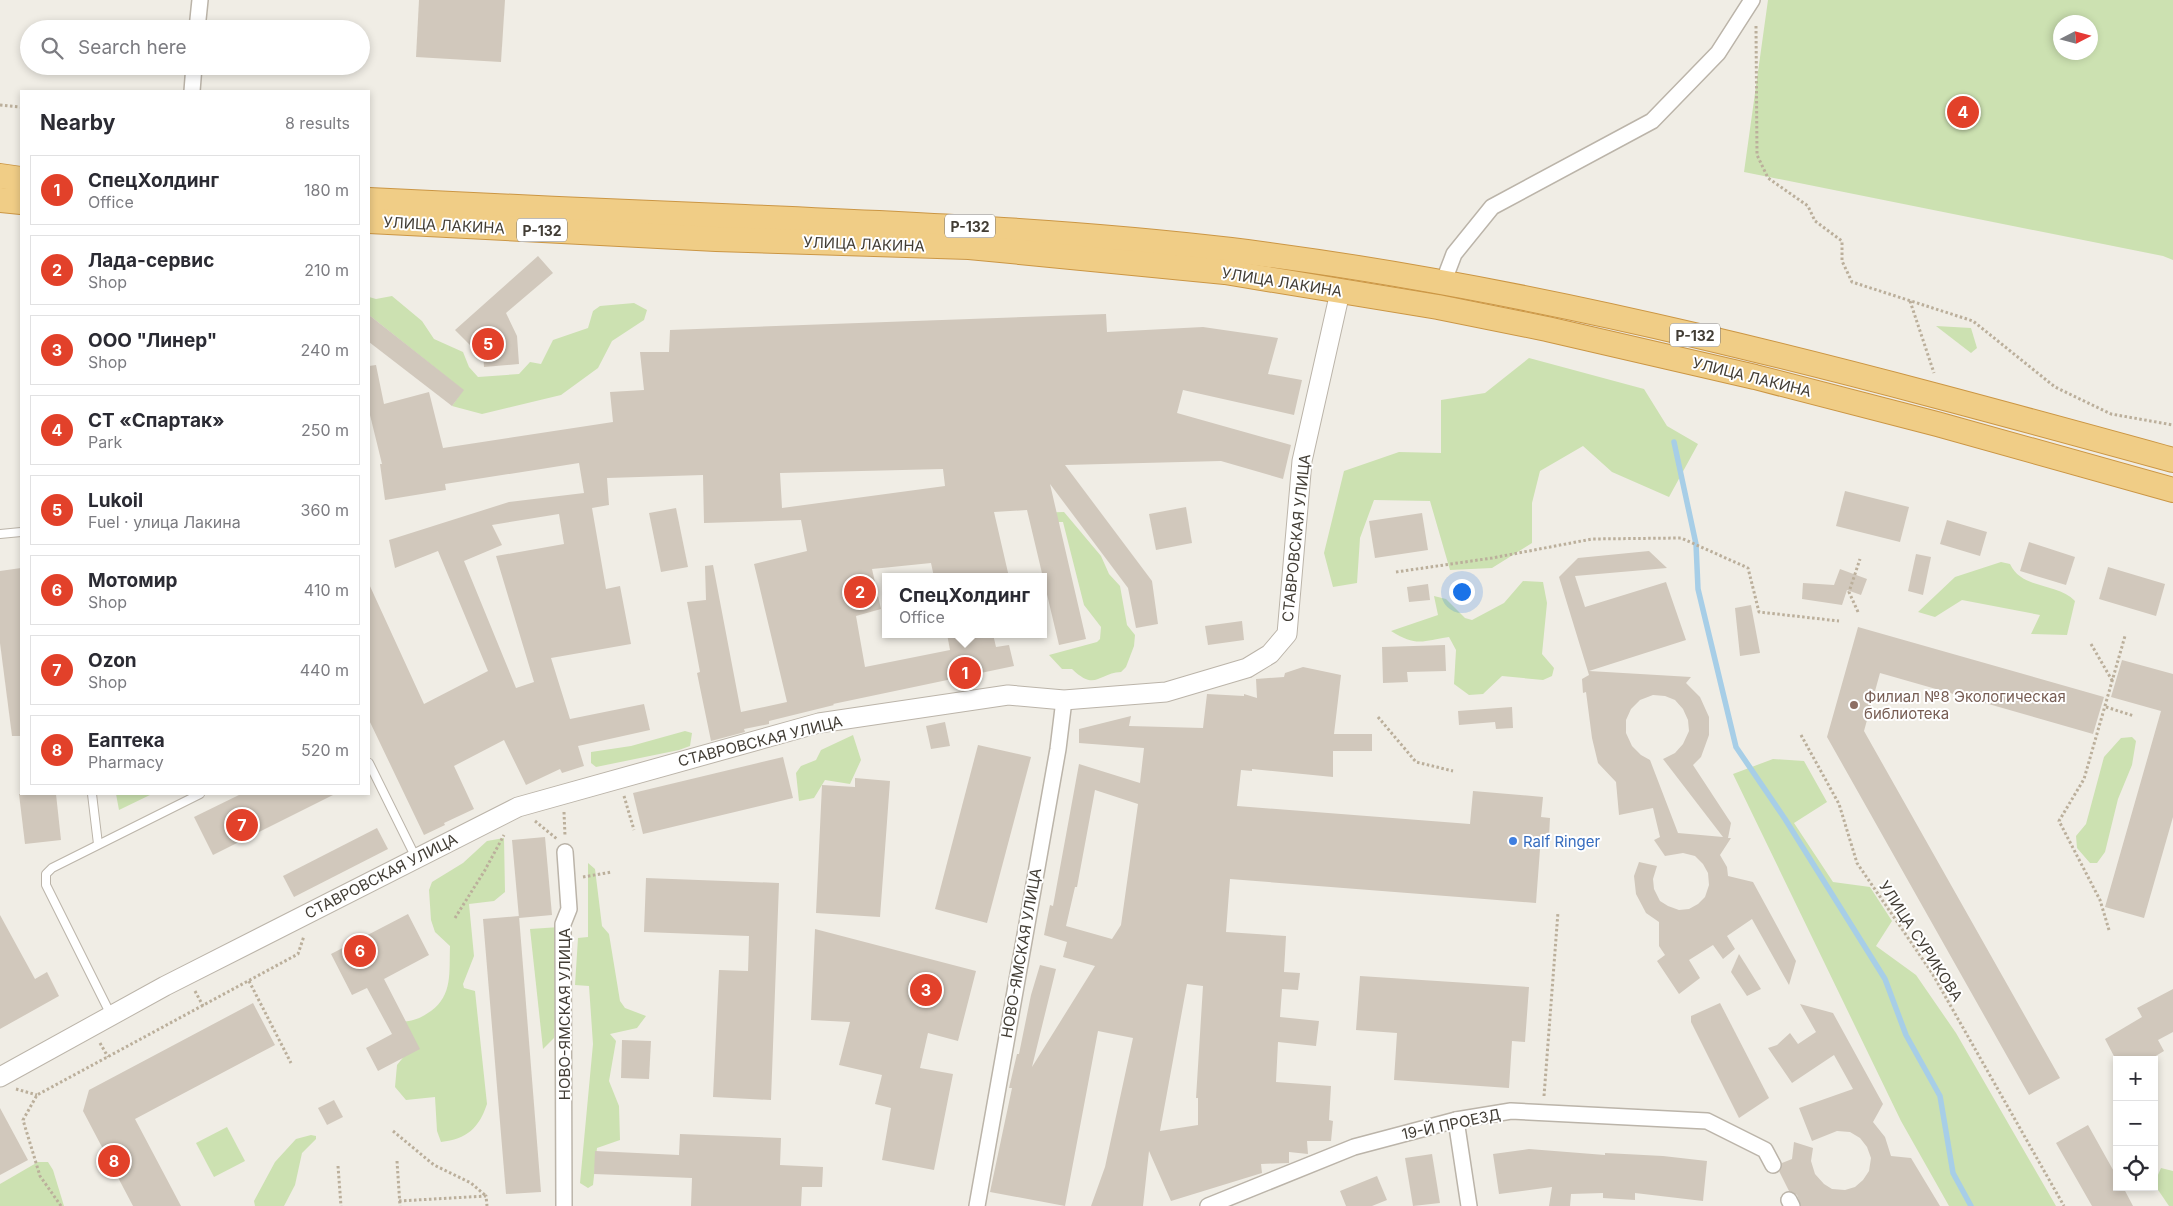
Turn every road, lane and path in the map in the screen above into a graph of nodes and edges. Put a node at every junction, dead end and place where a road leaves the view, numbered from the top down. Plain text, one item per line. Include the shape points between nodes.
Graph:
1 (200, 0) edge
2 (1752, 0) edge
3 (1756, 19) dead end
4 (198, 20) edge
5 (193, 75) edge
6 (192, 90) edge
7 (0, 105) edge
8 (20, 107) edge
9 (0, 176) edge
10 (20, 179) edge
11 (0, 200) edge
12 (370, 200) edge
13 (20, 202) edge
14 (370, 221) edge
15 (1443, 283) junction
16 (1340, 292) junction
17 (1910, 300) junction
18 (1945, 397) junction
19 (2173, 425) edge
20 (2173, 460) edge
21 (2173, 490) edge
22 (20, 532) edge
23 (0, 534) edge
24 (1860, 559) dead end
25 (1396, 572) dead end
26 (1858, 612) dead end
27 (1839, 622) dead end
28 (2125, 636) dead end
29 (2091, 644) dead end
30 (2113, 682) junction
31 (1064, 700) junction
32 (2106, 707) junction
33 (2134, 716) dead end
34 (1378, 717) dead end
35 (1802, 735) dead end
36 (370, 765) edge
37 (1453, 771) dead end
38 (620, 778) junction
39 (563, 794) junction
40 (92, 795) edge
41 (198, 795) edge
42 (518, 807) junction
43 (508, 827) dead end
44 (634, 830) dead end
45 (98, 844) junction
46 (566, 852) junction
47 (416, 858) junction
48 (612, 872) dead end
49 (595, 876) dead end
50 (1558, 912) dead end
51 (455, 918) dead end
52 (2109, 930) dead end
53 (298, 954) dead end
54 (249, 981) junction
55 (111, 1016) junction
56 (291, 1062) dead end
57 (6, 1083) edge
58 (37, 1095) junction
59 (1542, 1113) junction
60 (1456, 1120) junction
61 (393, 1131) dead end
62 (397, 1161) dead end
63 (1773, 1165) dead end
64 (338, 1166) dead end
65 (486, 1196) junction
66 (400, 1204) edge
67 (61, 1206) edge
68 (341, 1206) edge
69 (487, 1206) edge
70 (564, 1206) edge
71 (977, 1206) edge
72 (1208, 1206) edge
73 (1469, 1206) edge
74 (2064, 1206) edge

1 - 4 street
2 - 15 street via 1718,53 1652,121 1492,207 1454,254
3 - 17 path via 1757,155 1768,178 1808,206 1814,221 1842,241 1842,261 1852,282
5 - 6 street
7 - 8 path
9 - 10 highway
11 - 13 highway
12 - 15 highway, УЛИЦА ЛАКИНА / Р-132 via 973,226 1231,250
14 - 16 highway, УЛИЦА ЛАКИНА / Р-132 via 716,239 968,247 1225,272
15 - 18 highway, УЛИЦА ЛАКИНА / Р-132 via 1655,325
16 - 21 highway, УЛИЦА ЛАКИНА / Р-132 via 1547,328 1755,377
16 - 31 street, СТАВРОВСКАЯ УЛИЦА via 1302,461 1286,634 1270,654 1247,668 1193,685 1166,692
17 - 18 path
17 - 19 path via 1973,321 2055,387 2111,414
18 - 20 highway, УЛИЦА ЛАКИНА / Р-132
22 - 23 lane
24 - 26 path via 1850,592
25 - 27 path via 1592,539 1681,538 1748,568 1759,612
28 - 30 path
29 - 30 path
30 - 32 path
31 - 38 street, СТАВРОВСКАЯ УЛИЦА via 1008,696 819,723
31 - 71 street, НОВО-ЯМСКАЯ УЛИЦА
32 - 33 path
32 - 52 path via 2084,779 2059,821 2100,900
34 - 37 path via 1416,762
35 - 74 path, УЛИЦА СУРИКОВА via 1838,804 1857,863 1932,973
36 - 47 lane
38 - 39 street, СТАВРОВСКАЯ УЛИЦА
38 - 44 path
39 - 42 street, СТАВРОВСКАЯ УЛИЦА
39 - 46 path
40 - 45 lane
41 - 45 lane
42 - 46 path via 556,837
42 - 47 street, СТАВРОВСКАЯ УЛИЦА
43 - 51 path
45 - 55 lane via 52,868 46,874 46,885
46 - 70 street, НОВО-ЯМСКАЯ УЛИЦА via 569,909 563,924
47 - 55 street, СТАВРОВСКАЯ УЛИЦА
48 - 49 path
50 - 59 path
53 - 54 path
54 - 56 path
54 - 58 path
55 - 57 street, СТАВРОВСКАЯ УЛИЦА
57 - 58 path
58 - 67 path via 23,1120 40,1176
59 - 60 street, 19-Й ПРОЕЗД via 1511,1111
59 - 63 street, 19-Й ПРОЕЗД via 1707,1121 1765,1150
60 - 72 street, 19-Й ПРОЕЗД via 1354,1147
60 - 73 street
61 - 65 path via 434,1165 471,1183
62 - 66 path
64 - 68 path
65 - 66 path
65 - 69 path

